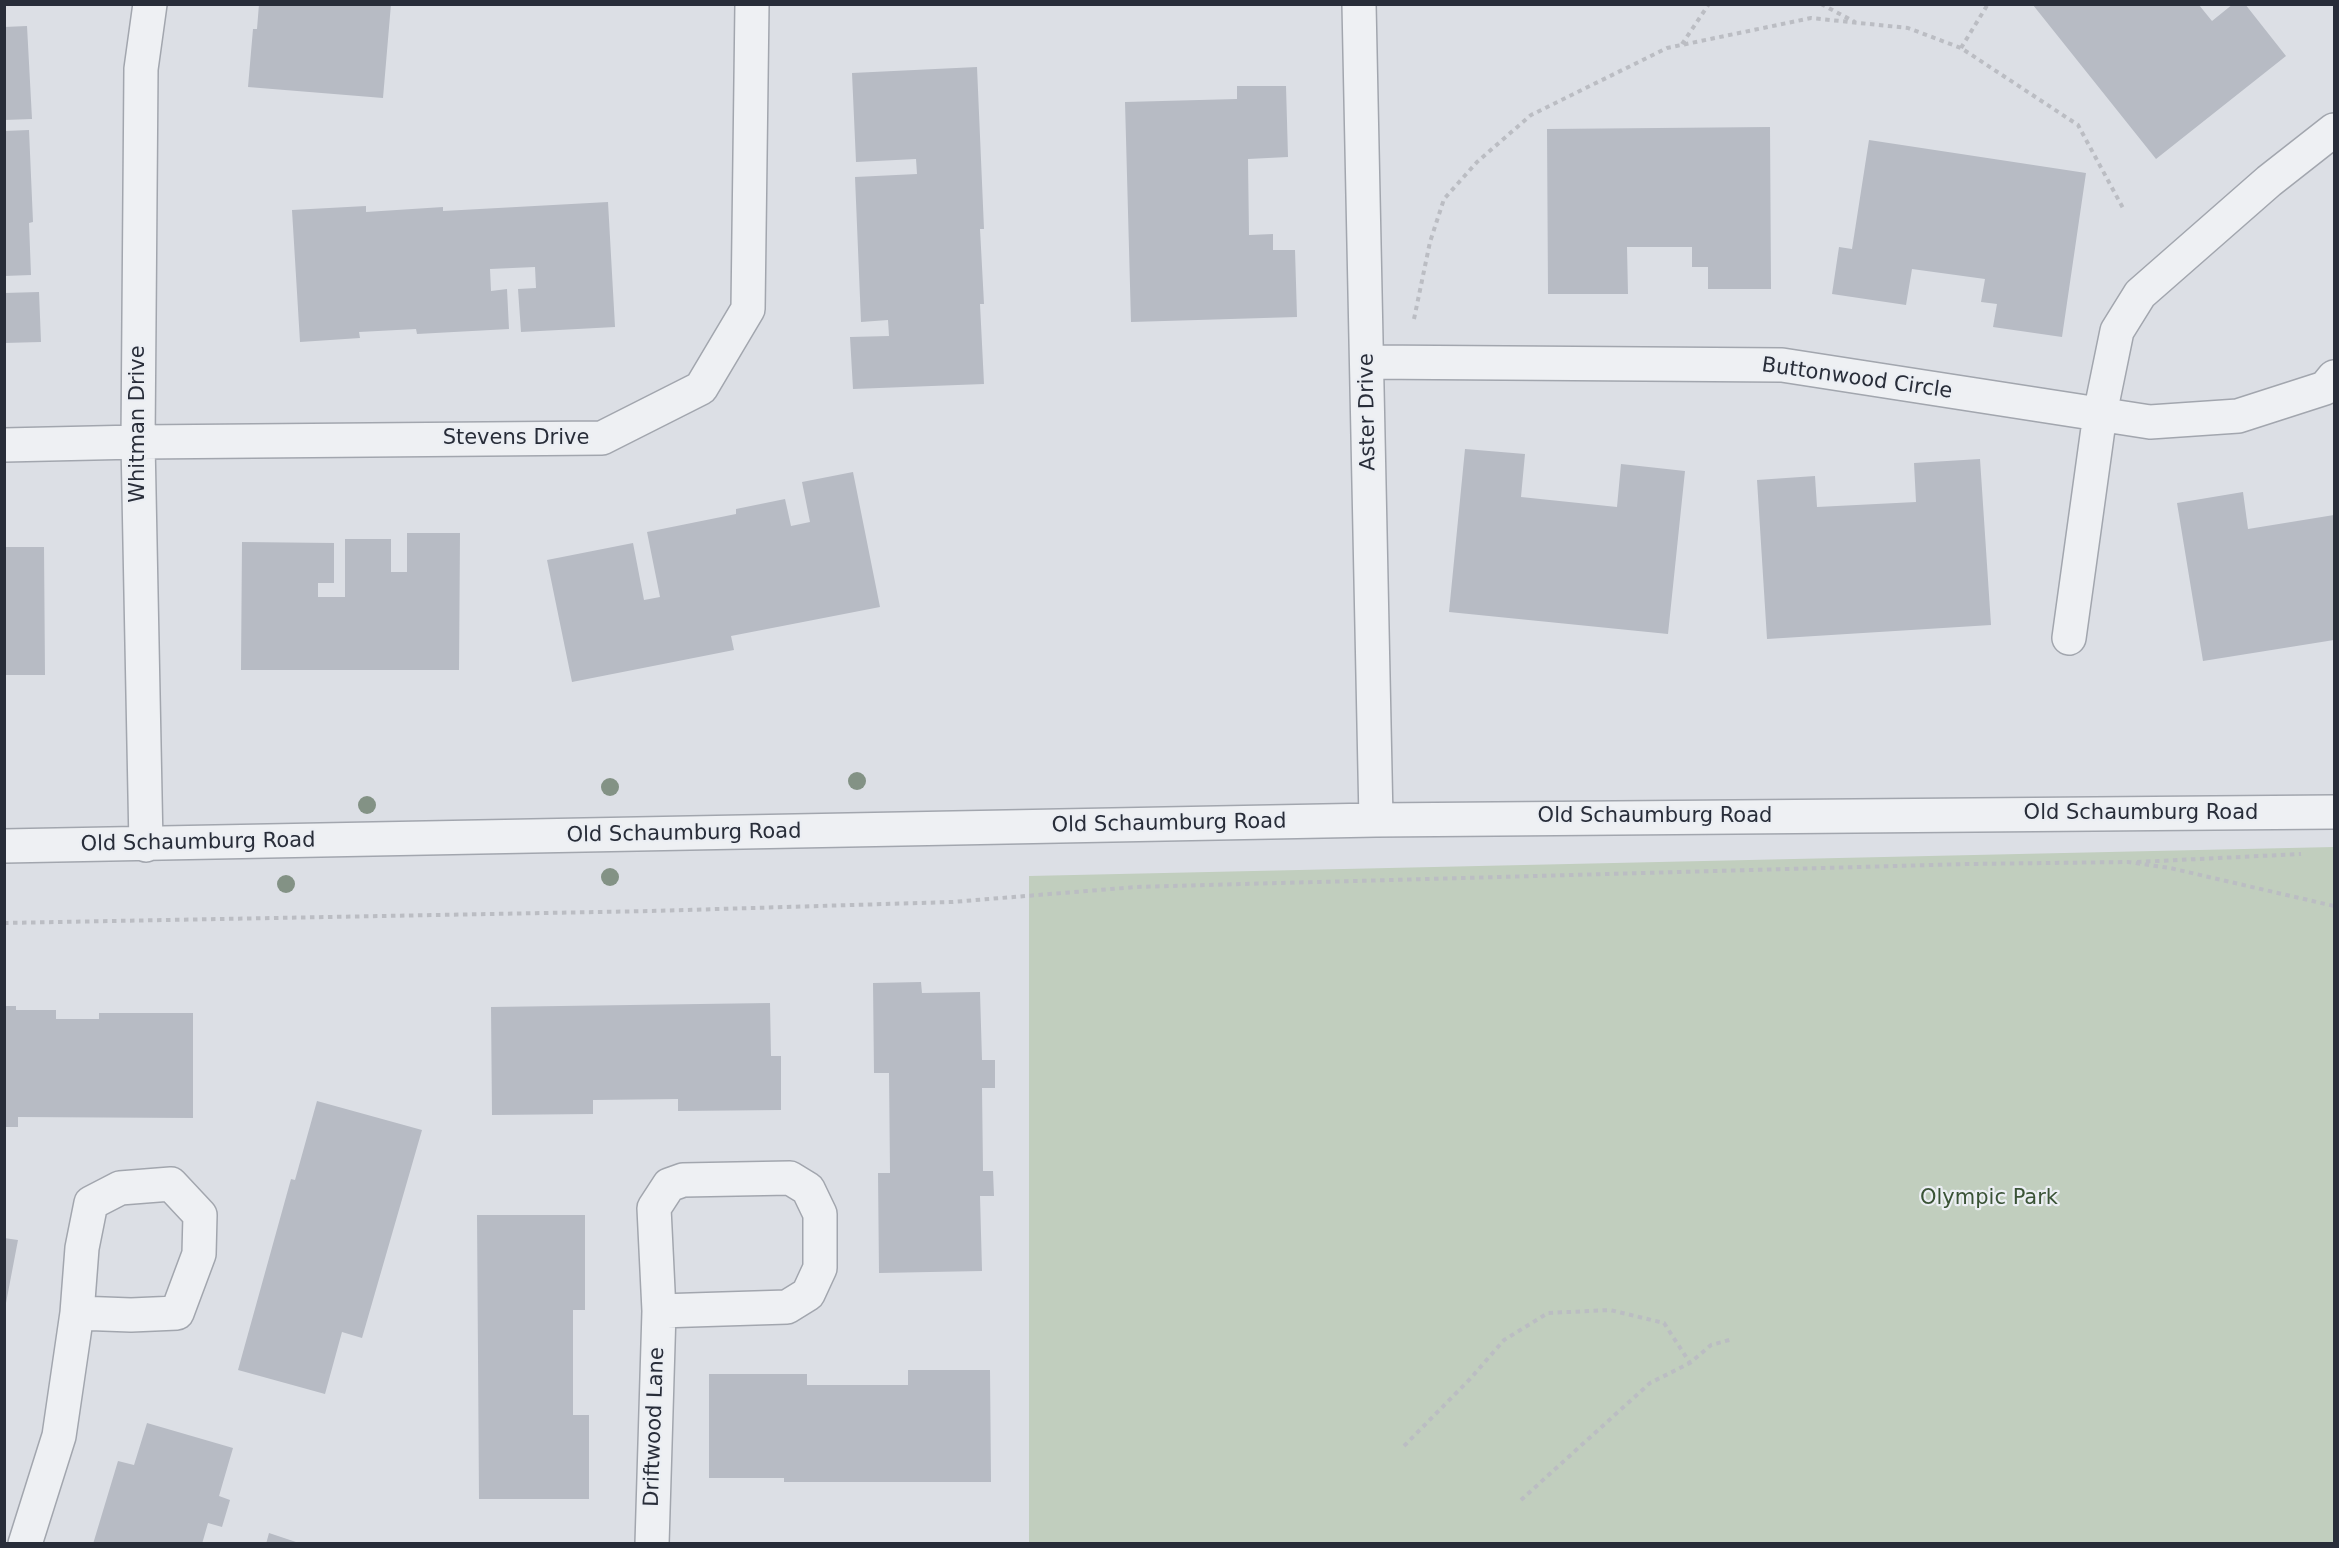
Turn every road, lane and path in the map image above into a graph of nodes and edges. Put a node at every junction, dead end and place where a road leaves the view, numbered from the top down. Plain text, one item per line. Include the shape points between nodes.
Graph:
1 (150, 4) edge
2 (752, 4) edge
3 (1359, 4) edge
4 (1709, 4) edge
5 (1821, 4) edge
6 (1988, 4) edge
7 (1857, 23) junction
8 (1682, 45) junction
9 (1961, 48) junction
10 (2334, 130) edge
11 (2124, 210) dead end
12 (1414, 319) dead end
13 (1367, 362) junction
14 (2334, 377) edge
15 (2100, 414) junction
16 (138, 442) junction
17 (4, 445) edge
18 (2069, 638) dead end
19 (2334, 812) edge
20 (1376, 820) junction
21 (146, 845) junction
22 (4, 846) edge
23 (2312, 854) dead end
24 (2128, 862) junction
25 (2334, 906) edge
26 (4, 922) edge
27 (659, 1311) junction
28 (77, 1313) junction
29 (1733, 1339) dead end
30 (1690, 1363) junction
31 (1404, 1446) dead end
32 (1521, 1500) dead end
33 (24, 1544) edge
34 (652, 1544) edge

1 - 16 street, Whitman Drive via 141,69
2 - 16 street, Stevens Drive via 748,309 701,388 602,438
3 - 13 street, Aster Drive
4 - 8 path
5 - 7 path
6 - 9 path
7 - 8 path via 1811,18
7 - 9 path via 1908,28
8 - 12 path via 1667,48 1531,115 1477,162 1444,199 1430,242
9 - 11 path via 2078,125
10 - 15 street via 2269,181 2140,294 2117,331
13 - 15 street, Buttonwood Circle via 1782,365
13 - 20 street, Aster Drive
14 - 15 street, Buttonwood Circle via 2325,388 2238,416 2150,422
15 - 18 street
16 - 17 street, Stevens Drive
16 - 21 street, Whitman Drive
19 - 20 street, Old Schaumburg Road
20 - 21 street, Old Schaumburg Road
21 - 22 street, Old Schaumburg Road
23 - 24 path
24 - 25 path
24 - 26 path via 1136,887 952,903
27 - 27 street, Driftwood Lane via 786,1307 808,1294 820,1268 820,1214 808,1189 790,1178 683,1180 669,1185 654,1208
27 - 34 street, Driftwood Lane
28 - 28 street via 82,1248 91,1203 120,1188 171,1184 200,1215 199,1254 177,1313
28 - 33 street via 59,1436
29 - 30 path via 1711,1345
30 - 31 path via 1664,1323 1610,1310 1548,1313 1504,1340
30 - 32 path via 1650,1383

